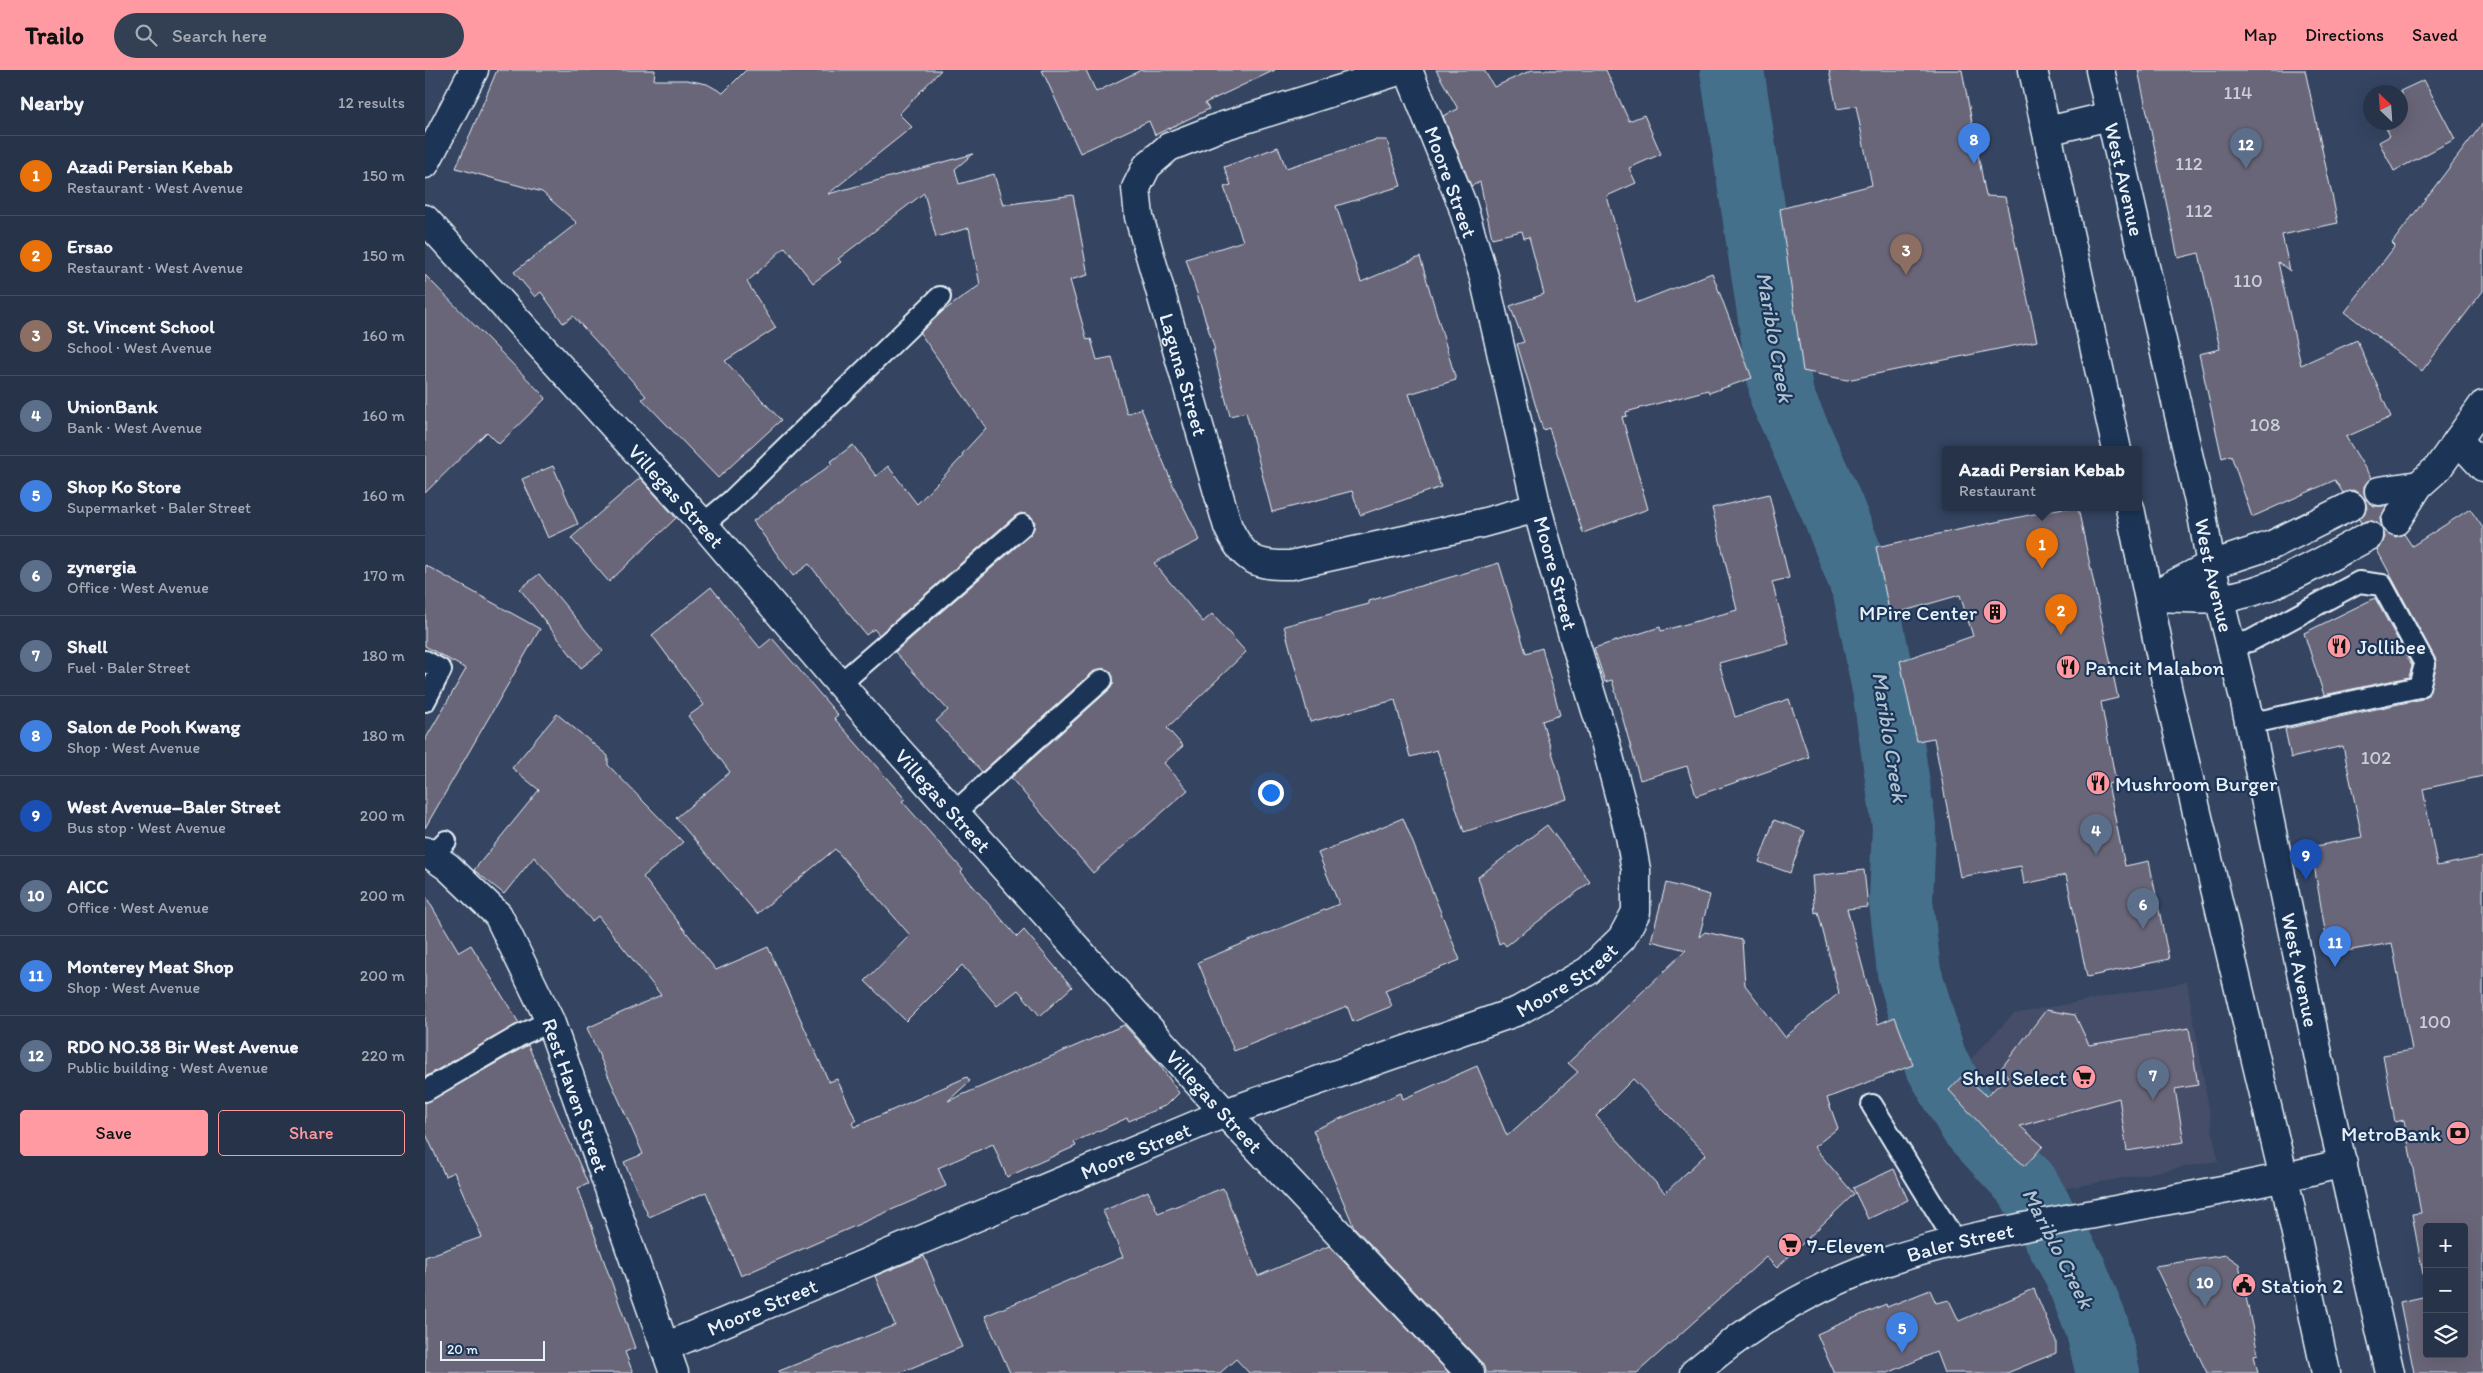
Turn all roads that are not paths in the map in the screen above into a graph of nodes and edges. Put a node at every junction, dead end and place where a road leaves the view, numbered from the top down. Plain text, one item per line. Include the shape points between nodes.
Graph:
1 (474, 70) edge
2 (1402, 70) edge
3 (1408, 70) edge
4 (2033, 70) edge
5 (2100, 70) edge
6 (2111, 116) junction
7 (2047, 131) junction
8 (425, 164) edge
9 (425, 219) edge
10 (939, 297) dead end
11 (2483, 405) edge
12 (2458, 440) junction
13 (2116, 446) edge
14 (2483, 467) edge
15 (2419, 485) junction
16 (2379, 490) dead end
17 (2351, 506) dead end
18 (1537, 508) junction
19 (2131, 511) edge
20 (2396, 520) dead end
21 (703, 524) junction
22 (1023, 525) dead end
23 (2369, 536) dead end
24 (2211, 565) junction
25 (2149, 596) junction
26 (2220, 598) junction
27 (2229, 645) junction
28 (425, 661) edge
29 (1103, 680) dead end
30 (841, 683) junction
31 (425, 701) edge
32 (2248, 724) junction
33 (954, 813) junction
34 (442, 854) edge
35 (550, 1021) junction
36 (425, 1091) edge
37 (1872, 1105) dead end
38 (1225, 1113) junction
39 (2343, 1163) junction
40 (2284, 1178) junction
41 (1955, 1241) junction
42 (665, 1347) junction
43 (674, 1373) edge
44 (1470, 1373) edge
45 (1693, 1373) edge
46 (2326, 1373) edge
47 (2390, 1373) edge

1 - 8 street
2 - 18 street, Laguna Street via 1169,146 1147,166 1137,188 1139,217 1228,527 1247,558 1267,566 1291,565
3 - 18 street, Moore Street via 1462,204 1484,277
4 - 7 street
5 - 6 street, West Avenue
6 - 7 street
6 - 24 street, West Avenue
7 - 13 street
9 - 21 street, Villegas Street
10 - 21 lane via 731,501
11 - 12 street
12 - 14 street
12 - 15 street via 2438,468
15 - 16 street
15 - 20 street
17 - 24 street via 2272,545
18 - 38 street, Moore Street via 1630,836 1636,870 1636,912 1622,938 1588,971 1518,1011
19 - 25 street
21 - 30 street, Villegas Street
22 - 30 lane
23 - 26 street via 2289,578 2246,594
24 - 25 street
24 - 26 street, West Avenue
25 - 26 street
25 - 40 street via 2168,691
26 - 27 street, West Avenue
27 - 32 street, West Avenue
27 - 32 lane via 2250,641 2359,582 2381,585 2425,664 2419,687
28 - 31 lane via 441,670
29 - 33 lane
30 - 33 street, Villegas Street
32 - 39 street, West Avenue
33 - 38 street, Villegas Street
34 - 35 street, Rest Haven Street via 498,914
35 - 36 lane
35 - 42 street, Rest Haven Street
37 - 41 lane
38 - 42 street, Moore Street
38 - 44 street, Villegas Street
39 - 40 street, Baler Street
39 - 47 street, West Avenue
40 - 41 street, Baler Street
40 - 46 street
41 - 45 street, Baler Street via 1880,1263 1776,1312
42 - 43 street, Rest Haven Street

